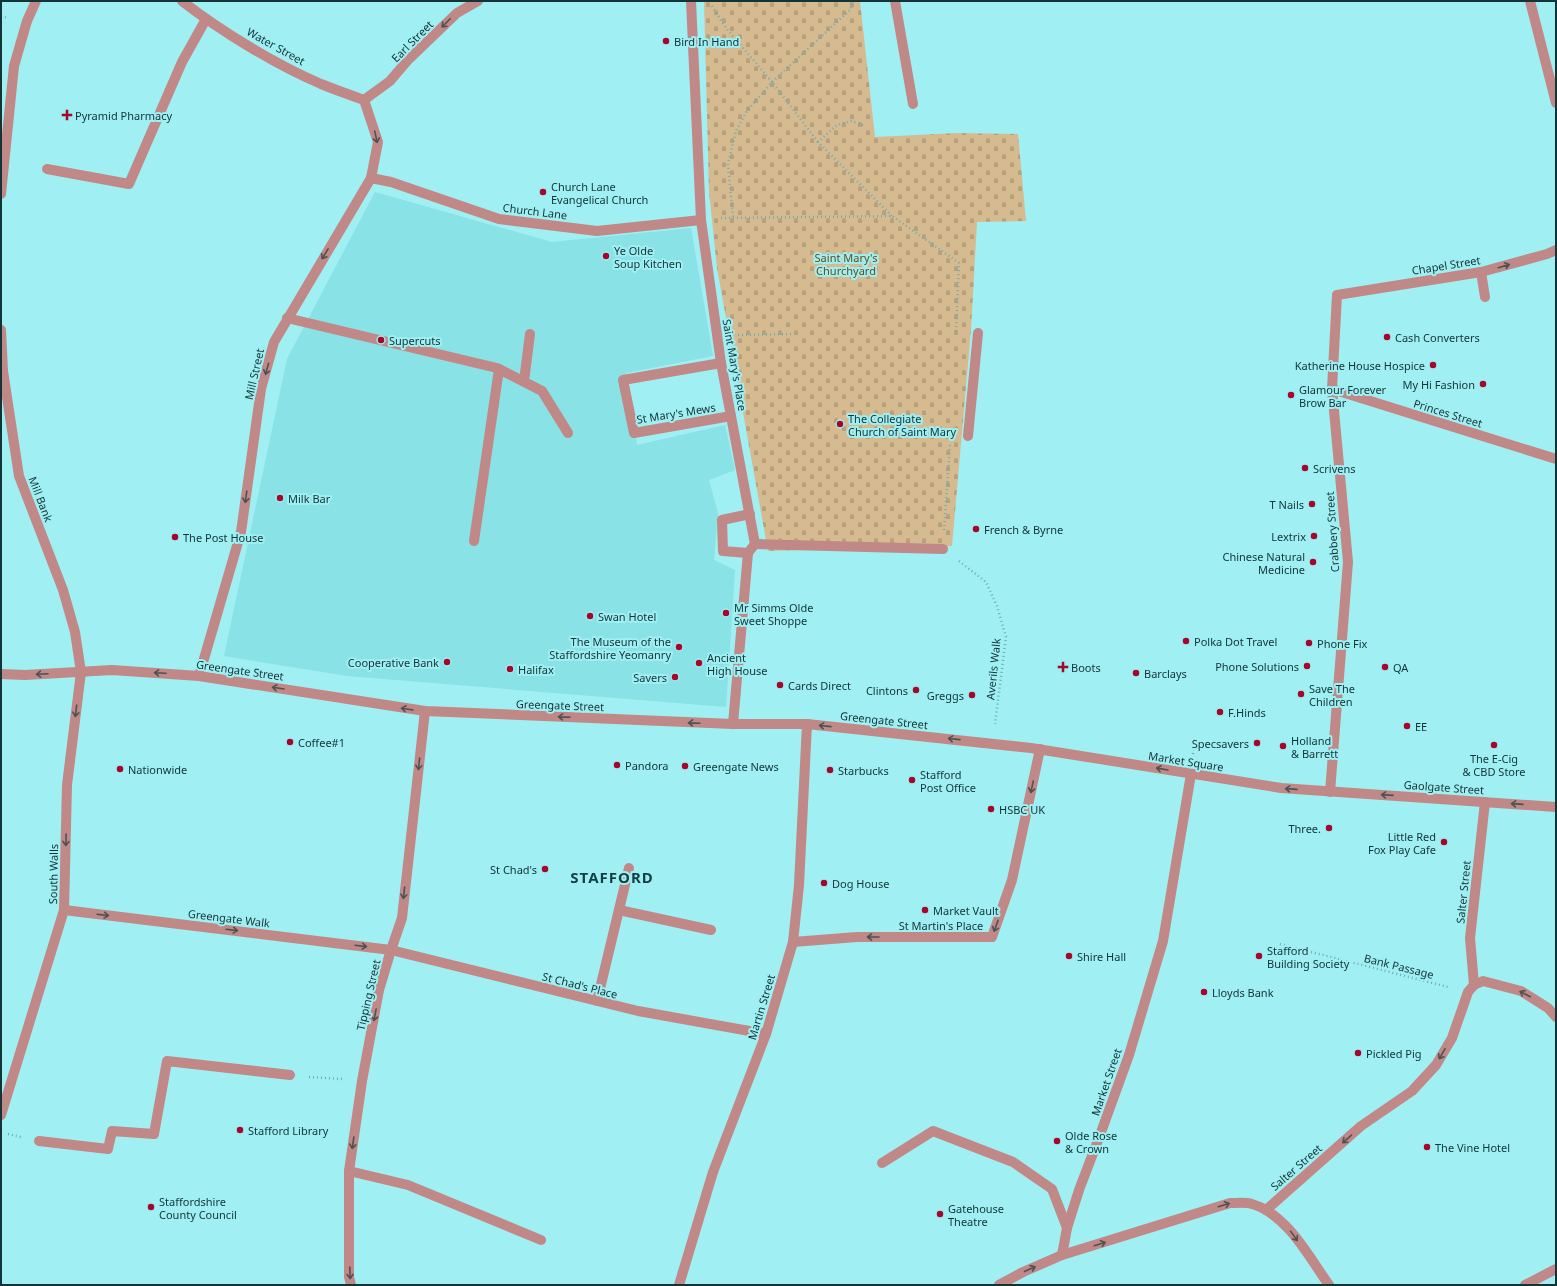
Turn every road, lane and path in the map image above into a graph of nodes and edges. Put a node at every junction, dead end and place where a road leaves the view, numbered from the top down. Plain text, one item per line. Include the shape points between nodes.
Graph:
1 (36, 1) edge
2 (182, 1) edge
3 (478, 1) edge
4 (691, 1) edge
5 (710, 1) edge
6 (850, 1) edge
7 (895, 1) edge
8 (1530, 1) edge
9 (206, 19) junction
10 (772, 82) junction
11 (364, 100) junction
12 (1556, 103) edge
13 (912, 104) dead end
14 (863, 125) dead end
15 (818, 142) junction
16 (47, 169) dead end
17 (371, 178) junction
18 (1, 194) edge
19 (892, 216) junction
20 (733, 217) junction
21 (701, 220) junction
22 (1556, 250) edge
23 (1481, 272) junction
24 (1337, 295) joint
25 (1485, 297) dead end
26 (287, 318) junction
27 (1, 330) edge
28 (956, 333) dead end
29 (530, 334) dead end
30 (793, 334) dead end
31 (978, 334) dead end
32 (717, 336) junction
33 (721, 363) junction
34 (499, 369) junction
35 (524, 381) junction
36 (1332, 389) junction
37 (731, 416) junction
38 (568, 433) dead end
39 (904, 434) dead end
40 (950, 435) junction
41 (968, 436) joint
42 (1556, 459) edge
43 (750, 514) junction
44 (474, 541) dead end
45 (756, 544) junction
46 (943, 549) junction
47 (748, 553) junction
48 (81, 672) junction
49 (1, 674) edge
50 (199, 676) junction
51 (425, 712) junction
52 (733, 724) junction
53 (807, 724) junction
54 (993, 743) junction
55 (1040, 749) junction
56 (1191, 774) junction
57 (1330, 792) junction
58 (1485, 802) junction
59 (1556, 807) edge
60 (628, 868) dead end
61 (64, 910) junction
62 (619, 910) junction
63 (711, 930) dead end
64 (793, 942) junction
65 (1280, 944) dead end
66 (390, 950) junction
67 (1471, 988) junction
68 (597, 1001) junction
69 (1556, 1017) edge
70 (766, 1034) junction
71 (290, 1075) joint
72 (362, 1081) junction
73 (1, 1115) edge
74 (39, 1142) dead end
75 (882, 1163) dead end
76 (349, 1171) junction
77 (1266, 1210) junction
78 (1067, 1228) junction
79 (541, 1240) dead end
80 (1062, 1255) junction
81 (1556, 1269) edge
82 (351, 1285) edge
83 (679, 1285) edge
84 (999, 1285) edge
85 (1329, 1285) edge
86 (1525, 1285) edge

1 - 18 street via 27,21 14,66
2 - 9 street, Water Street
3 -> 11 street, Earl Street via 457,13 390,81
4 - 21 street, Saint Mary's Place
5 - 10 path via 726,28
6 - 10 path via 851,9
7 - 13 street
8 - 12 street
9 - 11 street, Water Street via 280,64 321,84
9 - 16 street via 182,62 129,184
10 - 15 path
10 - 20 path via 747,111 736,131 728,164
11 -> 17 street, Mill Street via 378,142
14 - 15 path via 851,122 837,125
15 - 19 path
17 - 21 street, Church Lane via 391,182 498,219 597,231
17 -> 26 street, Mill Street
19 - 20 path
19 - 28 path via 960,263
20 - 21 path
21 - 32 street, Saint Mary's Place
23 -> 22 street, Chapel Street
23 - 24 street, Chapel Street
23 - 25 street
24 - 36 street, Crabbery Street
26 - 34 street
26 -> 50 street, Mill Street via 274,342 261,389 240,532
27 - 48 street, Mill Bank via 3,371 20,476 63,590 75,632
29 - 35 street
30 - 32 path
31 - 41 street
32 - 33 street, Saint Mary's Place
33 - 37 street, Saint Mary's Place
33 - 37 street, St Mary's Mews via 622,380 634,433
34 - 35 street
34 - 44 street
35 - 38 street via 542,391
36 - 42 street, Princes Street
36 - 57 street, Crabbery Street via 1348,562
37 - 43 street, Saint Mary's Place
39 - 40 path
40 - 41 path
40 - 46 path
43 - 45 street, Saint Mary's Place
43 - 47 street via 722,520 722,551
45 - 46 street
45 - 47 street
46 - 54 path, Averils Walk via 986,582 997,606 1006,637
47 - 52 street
48 -> 49 street, Greengate Street
50 -> 48 street, Greengate Street via 112,670
48 -> 61 street, South Walls via 67,785
51 -> 50 street, Greengate Street
52 -> 51 street, Greengate Street
51 -> 66 street, Tipping Street via 402,918
52 - 53 street, Greengate Street
54 -> 53 street, Greengate Street
53 - 64 street, Martin Street via 800,885
54 - 55 street, Greengate Street
56 -> 55 street, Market Square
55 -> 64 street, St Martin's Place via 1012,880 992,937 857,937
57 -> 56 street, Market Square via 1281,788
56 - 78 street, Market Street via 1162,941 1129,1055
58 -> 57 street, Gaolgate Street
59 -> 58 street, Gaolgate Street
58 - 67 street, Salter Street via 1470,938
60 - 62 street
61 -> 66 street, Greengate Walk
61 - 73 street, South Walls
62 - 63 street
62 - 68 street
64 - 70 street, Martin Street
65 - 67 path, Bank Passage
66 - 68 street, St Chad's Place
66 -> 72 street, Tipping Street via 379,990
69 -> 67 street via 1548,1008 1521,991 1483,981
67 -> 77 street, Salter Street via 1452,1038 1436,1065 1412,1091 1361,1126
68 - 70 street, St Chad's Place
70 - 83 street, Martin Street via 713,1172
71 - 72 path
71 - 74 street via 167,1061 154,1134 112,1131 108,1149
72 -> 76 street, Tipping Street
75 - 78 street via 933,1131 1013,1162 1052,1189
76 - 79 street via 408,1185
76 -> 82 street, Tipping Street
80 -> 77 street via 1230,1203 1251,1203
77 -> 85 street via 1288,1227
78 - 80 street, Market Street
84 -> 80 street
81 - 86 street

